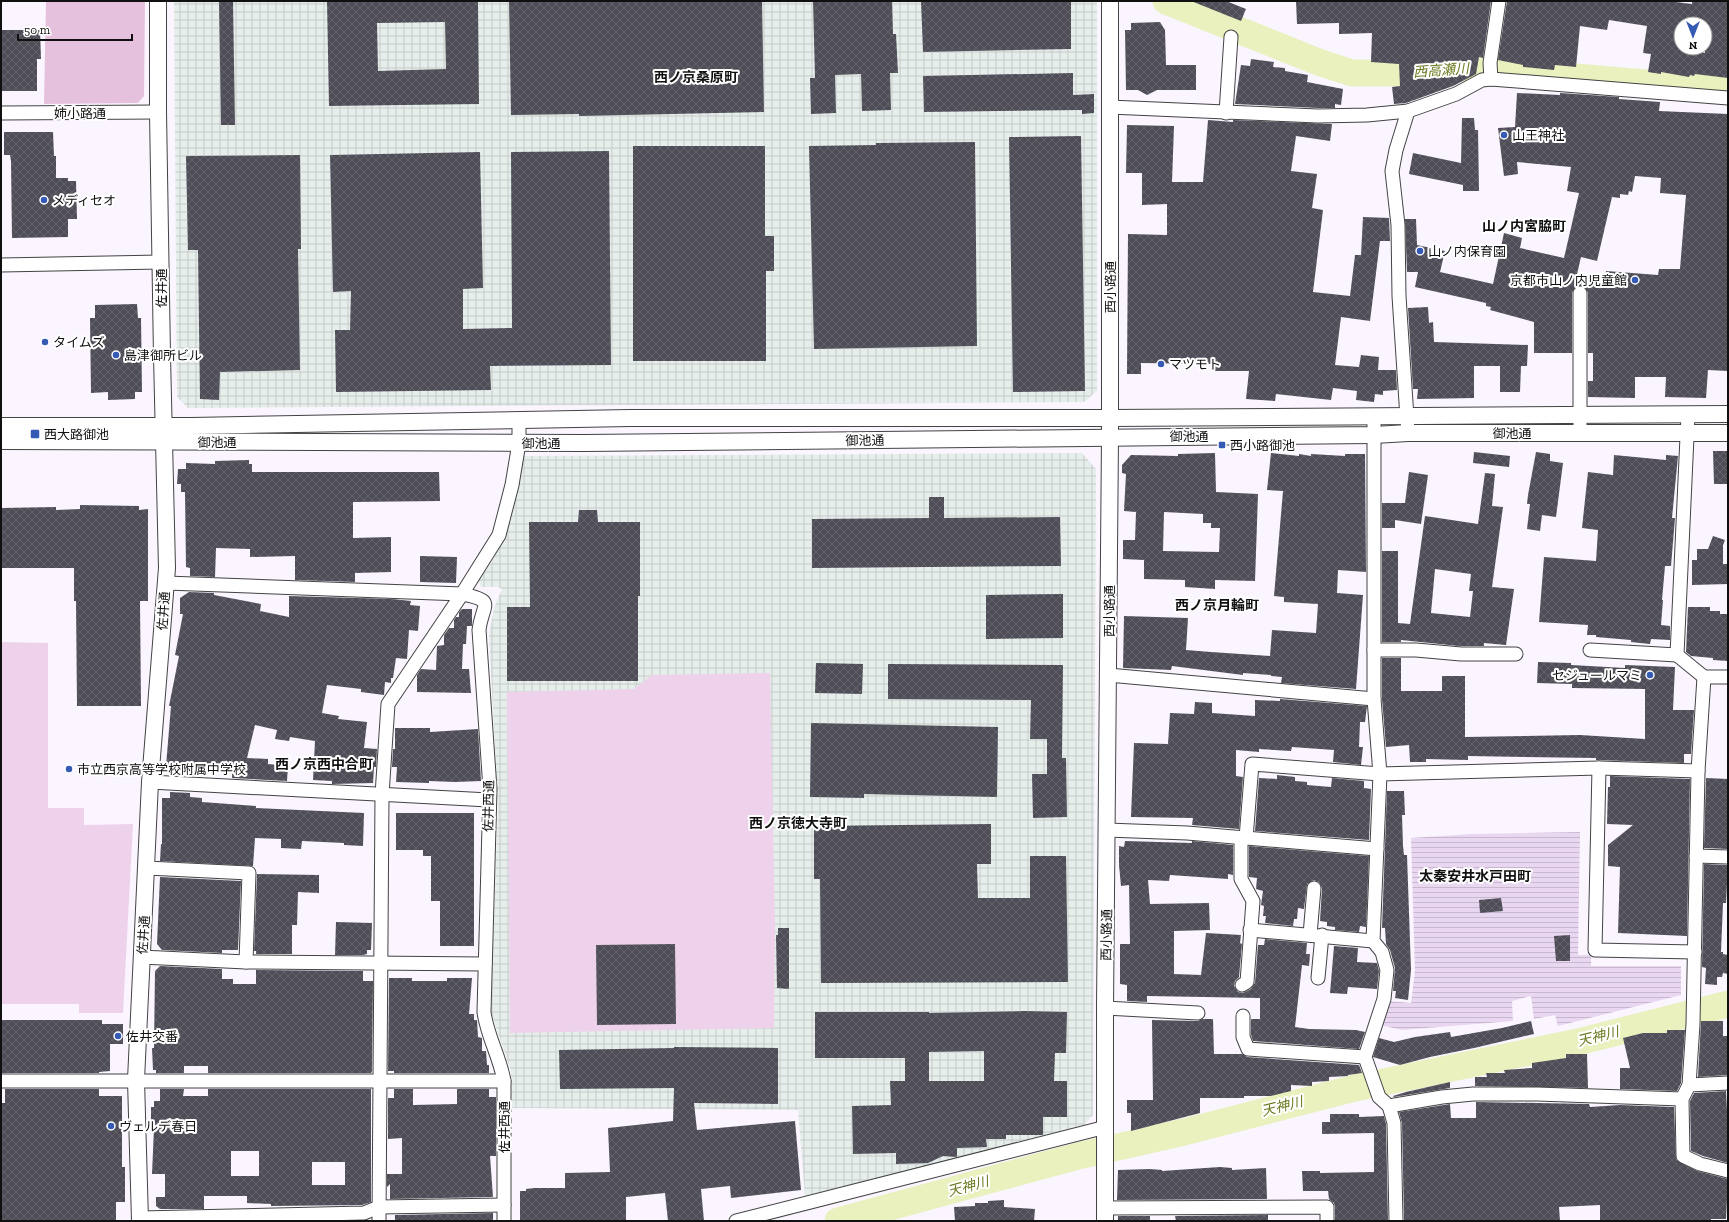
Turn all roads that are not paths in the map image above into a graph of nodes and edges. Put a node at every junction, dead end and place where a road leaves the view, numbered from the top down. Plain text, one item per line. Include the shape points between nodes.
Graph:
1 (158, 1) edge
2 (1110, 1) edge
3 (1499, 1) edge
4 (1231, 37) dead end
5 (1490, 72) junction
6 (1728, 98) edge
7 (1109, 107) junction
8 (1408, 111) junction
9 (158, 112) junction
10 (1, 113) edge
11 (1226, 113) junction
12 (161, 262) junction
13 (1, 265) edge
14 (1580, 293) dead end
15 (1728, 414) edge
16 (1580, 415) junction
17 (1688, 415) junction
18 (1374, 416) junction
19 (1408, 416) junction
20 (1110, 418) junction
21 (519, 420) junction
22 (1, 426) edge
23 (164, 426) junction
24 (1408, 433) junction
25 (1580, 433) junction
26 (1688, 433) junction
27 (1728, 433) edge
28 (1374, 435) junction
29 (1110, 437) junction
30 (1, 441) edge
31 (164, 442) junction
32 (519, 442) junction
33 (166, 583) junction
34 (462, 594) junction
35 (1374, 650) junction
36 (1590, 650) dead end
37 (1516, 654) dead end
38 (1677, 655) junction
39 (1108, 675) junction
40 (1704, 677) junction
41 (1728, 677) edge
42 (1374, 698) junction
43 (1600, 768) junction
44 (1698, 771) junction
45 (1380, 774) junction
46 (150, 782) junction
47 (382, 795) junction
48 (489, 800) junction
49 (1108, 830) junction
50 (1244, 838) junction
51 (1377, 849) junction
52 (1696, 856) junction
53 (1728, 857) edge
54 (147, 868) junction
55 (1314, 888) dead end
56 (1250, 930) junction
57 (1316, 935) junction
58 (1373, 941) junction
59 (1695, 952) junction
60 (142, 956) junction
61 (246, 962) junction
62 (380, 964) junction
63 (485, 964) junction
64 (1318, 978) dead end
65 (1242, 985) dead end
66 (1105, 1008) junction
67 (1198, 1013) dead end
68 (1243, 1016) dead end
69 (1365, 1057) junction
70 (136, 1080) junction
71 (1, 1081) edge
72 (504, 1081) junction
73 (380, 1082) junction
74 (1728, 1083) edge
75 (1689, 1085) junction
76 (1682, 1099) junction
77 (1389, 1106) junction
78 (1106, 1133) junction
79 (1728, 1171) edge
80 (504, 1205) junction
81 (379, 1207) junction
82 (1105, 1215) edge
83 (140, 1220) edge
84 (379, 1221) edge
85 (504, 1221) edge
86 (736, 1221) edge
87 (1327, 1221) edge
88 (1396, 1221) edge

1 - 9 street, 佐井通
2 - 7 street, 西小路通
3 - 5 street
4 - 11 street
5 - 6 street
5 - 8 street via 1482,80 1456,94
7 - 11 street
7 - 20 street, 西小路通
8 - 11 street via 1346,116
8 - 19 street via 1392,171 1398,225 1399,296
9 - 10 street, 姉小路通
9 - 12 street, 佐井通
12 - 13 street
12 - 23 street, 佐井通
14 - 16 street
15 - 17 street, 御池通
16 - 17 street, 御池通
16 - 19 street, 御池通
16 - 25 street
17 - 26 street
18 - 19 street, 御池通
18 - 20 street, 御池通
18 - 28 street
19 - 24 street
20 - 21 street, 御池通
20 - 29 street, 西小路通
21 - 23 street, 御池通
21 - 32 street
22 - 23 street, 御池通
23 - 31 street, 佐井通
24 - 25 street, 御池通
24 - 28 street, 御池通
25 - 26 street, 御池通
26 - 27 street, 御池通
26 - 38 street
28 - 29 street, 御池通
28 - 35 street
29 - 32 street, 御池通
29 - 39 street, 西小路通
30 - 31 street, 御池通
31 - 32 street, 御池通
31 - 33 street, 佐井通
32 - 34 street via 512,485 499,535
33 - 34 street
33 - 46 street, 佐井通
34 - 47 street via 388,704
34 - 48 street, 佐井西通 via 480,598 485,610 479,630
35 - 37 street
35 - 42 street
36 - 38 street
38 - 40 street
39 - 42 street
39 - 49 street, 西小路通
40 - 41 street
40 - 44 street
42 - 45 street
43 - 44 street
43 - 45 street
43 - 59 street via 1595,950
44 - 52 street
45 - 50 street via 1252,764
45 - 51 street
46 - 47 street
46 - 54 street, 佐井通
47 - 48 street
47 - 62 street
48 - 63 street, 佐井西通
49 - 50 street
49 - 66 street, 西小路通
50 - 51 street
50 - 56 street via 1241,879 1253,901
51 - 58 street
52 - 53 street
52 - 59 street
54 - 60 street, 佐井通
54 - 61 street via 249,873
55 - 57 street
56 - 57 street
56 - 65 street via 1247,982
57 - 58 street
57 - 64 street
58 - 69 street via 1382,952 1387,970 1384,999
59 - 75 street
60 - 61 street
60 - 70 street, 佐井通
61 - 62 street
62 - 63 street
62 - 73 street
63 - 72 street, 佐井西通 via 486,1022
66 - 67 street
66 - 78 street, 西小路通
68 - 69 street via 1243,1038 1248,1049
69 - 77 street via 1379,1097
70 - 71 street
70 - 73 street
70 - 83 street, 佐井通
72 - 73 street
72 - 80 street, 佐井西通
73 - 81 street
74 - 75 street
75 - 76 street
76 - 77 street via 1473,1094
76 - 79 street via 1683,1156 1700,1164
77 - 88 street via 1394,1123
78 - 82 street, 西小路通
78 - 86 street
80 - 81 street
80 - 85 street, 佐井西通
81 - 83 street via 364,1213
81 - 84 street
82 - 87 street via 1327,1207

